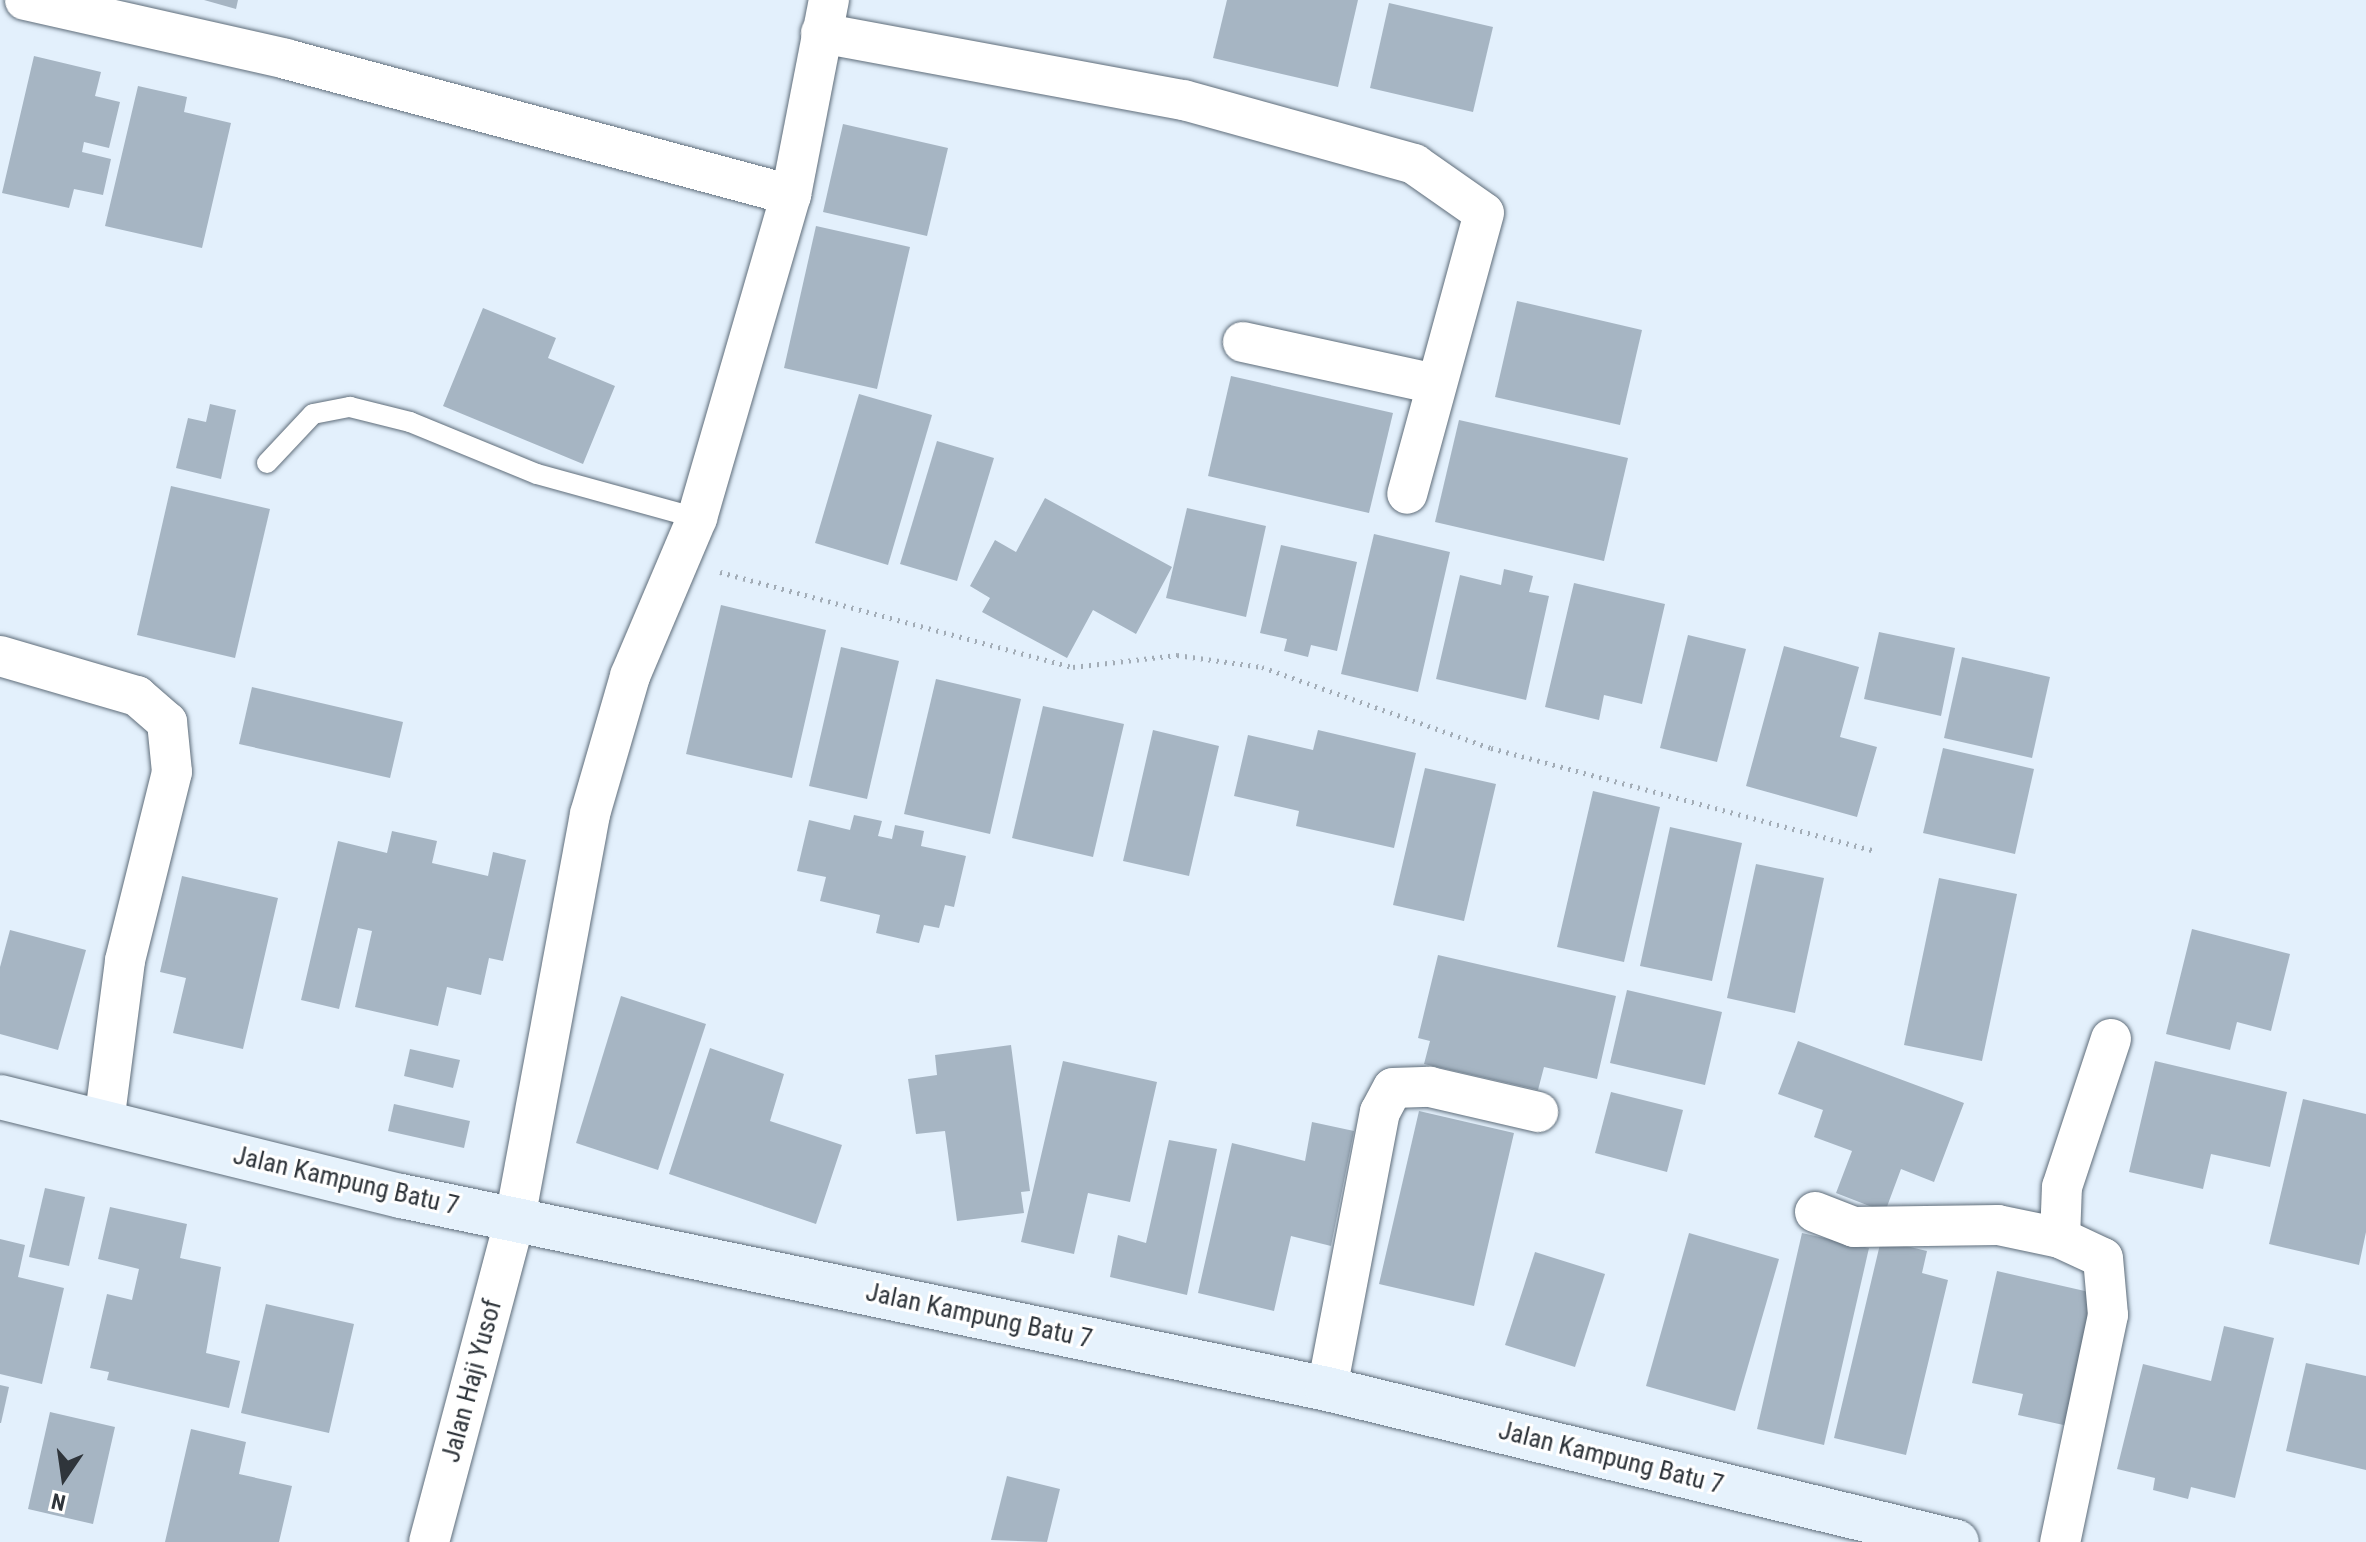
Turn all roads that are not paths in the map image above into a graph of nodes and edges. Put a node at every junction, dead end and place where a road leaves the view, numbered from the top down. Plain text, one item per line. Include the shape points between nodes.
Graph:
1 (25, 0) edge
2 (825, 17) edge
3 (791, 195) junction
4 (1243, 342) dead end
5 (1435, 384) junction
6 (267, 463) dead end
7 (1407, 494) dead end
8 (697, 518) junction
9 (0, 656) edge
10 (2111, 1039) dead end
11 (0, 1097) edge
12 (1538, 1112) dead end
13 (104, 1123) junction
14 (1815, 1212) dead end
15 (515, 1219) junction
16 (2060, 1238) junction
17 (1327, 1389) junction
18 (429, 1542) edge
19 (1957, 1542) edge
20 (2060, 1542) edge

1 - 3 street via 286,59
2 - 3 street, Jalan Haji Yusof
2 - 5 street via 1184,100 1414,164 1484,213
3 - 8 street, Jalan Haji Yusof
4 - 5 street
5 - 7 street
6 - 8 lane via 313,414 350,407 410,422 537,474
8 - 15 street, Jalan Haji Yusof via 630,676 590,814
9 - 13 street via 137,696 167,722 172,772 125,961
10 - 16 street via 2062,1187
11 - 13 street, Jalan Kampung Batu 7
12 - 17 street via 1430,1087 1393,1088 1380,1112
13 - 15 street, Jalan Kampung Batu 7
14 - 16 street via 1854,1227 1998,1225
15 - 17 street, Jalan Kampung Batu 7
15 - 18 street, Jalan Haji Yusof
16 - 20 street via 2103,1258 2108,1315
17 - 19 street, Jalan Kampung Batu 7

